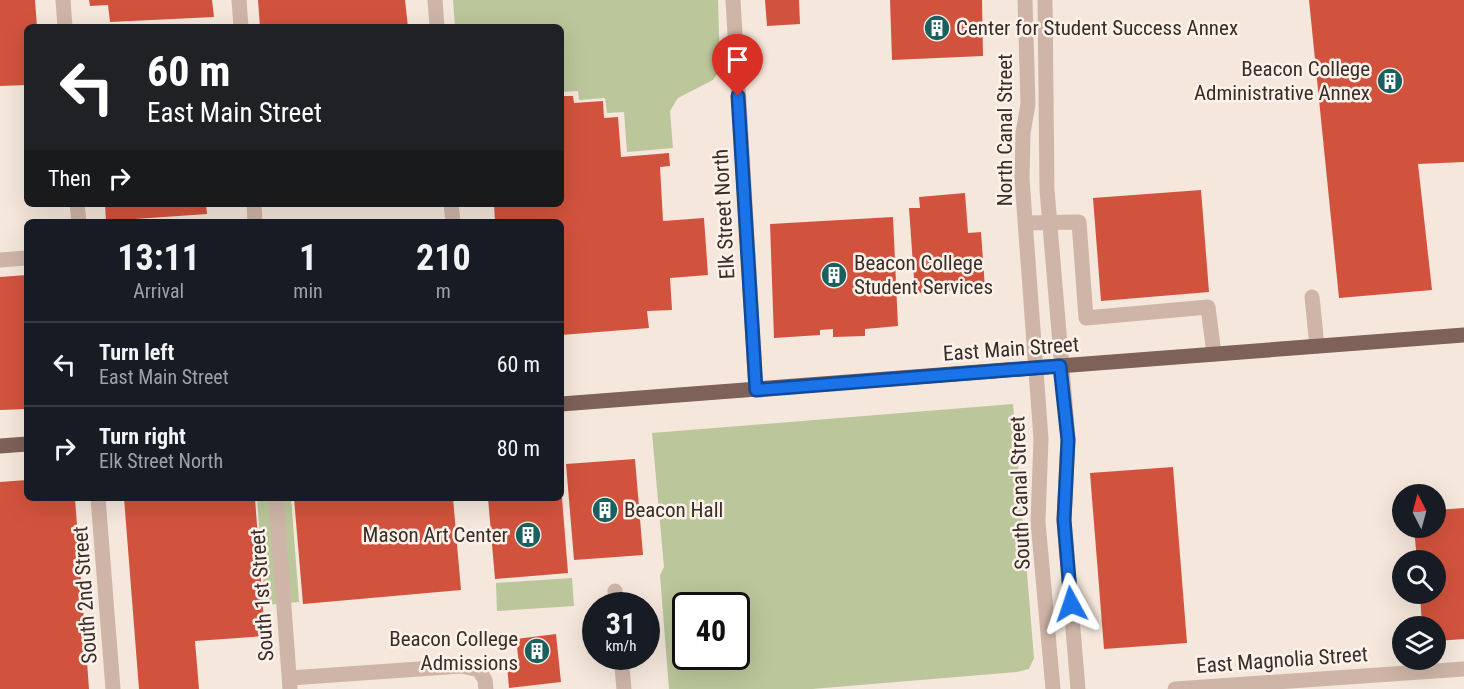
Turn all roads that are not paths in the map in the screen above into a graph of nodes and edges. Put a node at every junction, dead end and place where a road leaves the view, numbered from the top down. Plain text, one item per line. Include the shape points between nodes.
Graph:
1 (63, 0) edge
2 (238, 0) edge
3 (435, 0) edge
4 (733, 0) edge
5 (1025, 0) edge
6 (1045, 0) edge
7 (65, 24) edge
8 (241, 24) edge
9 (437, 24) edge
10 (1026, 223) junction
11 (1050, 223) junction
12 (24, 258) edge
13 (0, 260) edge
14 (1312, 297) dead end
15 (1464, 335) edge
16 (1317, 346) junction
17 (1214, 354) junction
18 (1060, 366) junction
19 (1035, 368) junction
20 (756, 390) junction
21 (564, 404) edge
22 (24, 444) edge
23 (0, 446) edge
24 (98, 501) edge
25 (276, 501) edge
26 (1464, 669) edge
27 (622, 670) edge
28 (290, 684) edge
29 (113, 689) edge
30 (486, 689) edge
31 (624, 689) edge
32 (1053, 689) edge
33 (1078, 689) edge
34 (1175, 689) edge

1 - 7 street
2 - 8 street
3 - 9 street
4 - 20 street, Elk Street North
5 - 10 street, North Canal Street via 1028,104 1022,178
6 - 11 street
10 - 11 street
10 - 19 street, North Canal Street
11 - 17 street via 1079,222 1086,318 1208,307
11 - 18 street
12 - 13 street
14 - 16 street
15 - 16 main road, East Main Street
16 - 17 main road, East Main Street
17 - 18 main road, East Main Street
18 - 19 main road, East Main Street
18 - 33 street via 1068,440 1064,520
19 - 20 main road, East Main Street
19 - 32 street, South Canal Street via 1041,439 1038,522
20 - 21 main road, East Main Street
22 - 23 main road
24 - 29 street, South 2nd Street
25 - 28 street, South 1st Street
26 - 34 street, East Magnolia Street
27 - 31 street
28 - 30 street via 462,666 479,670

